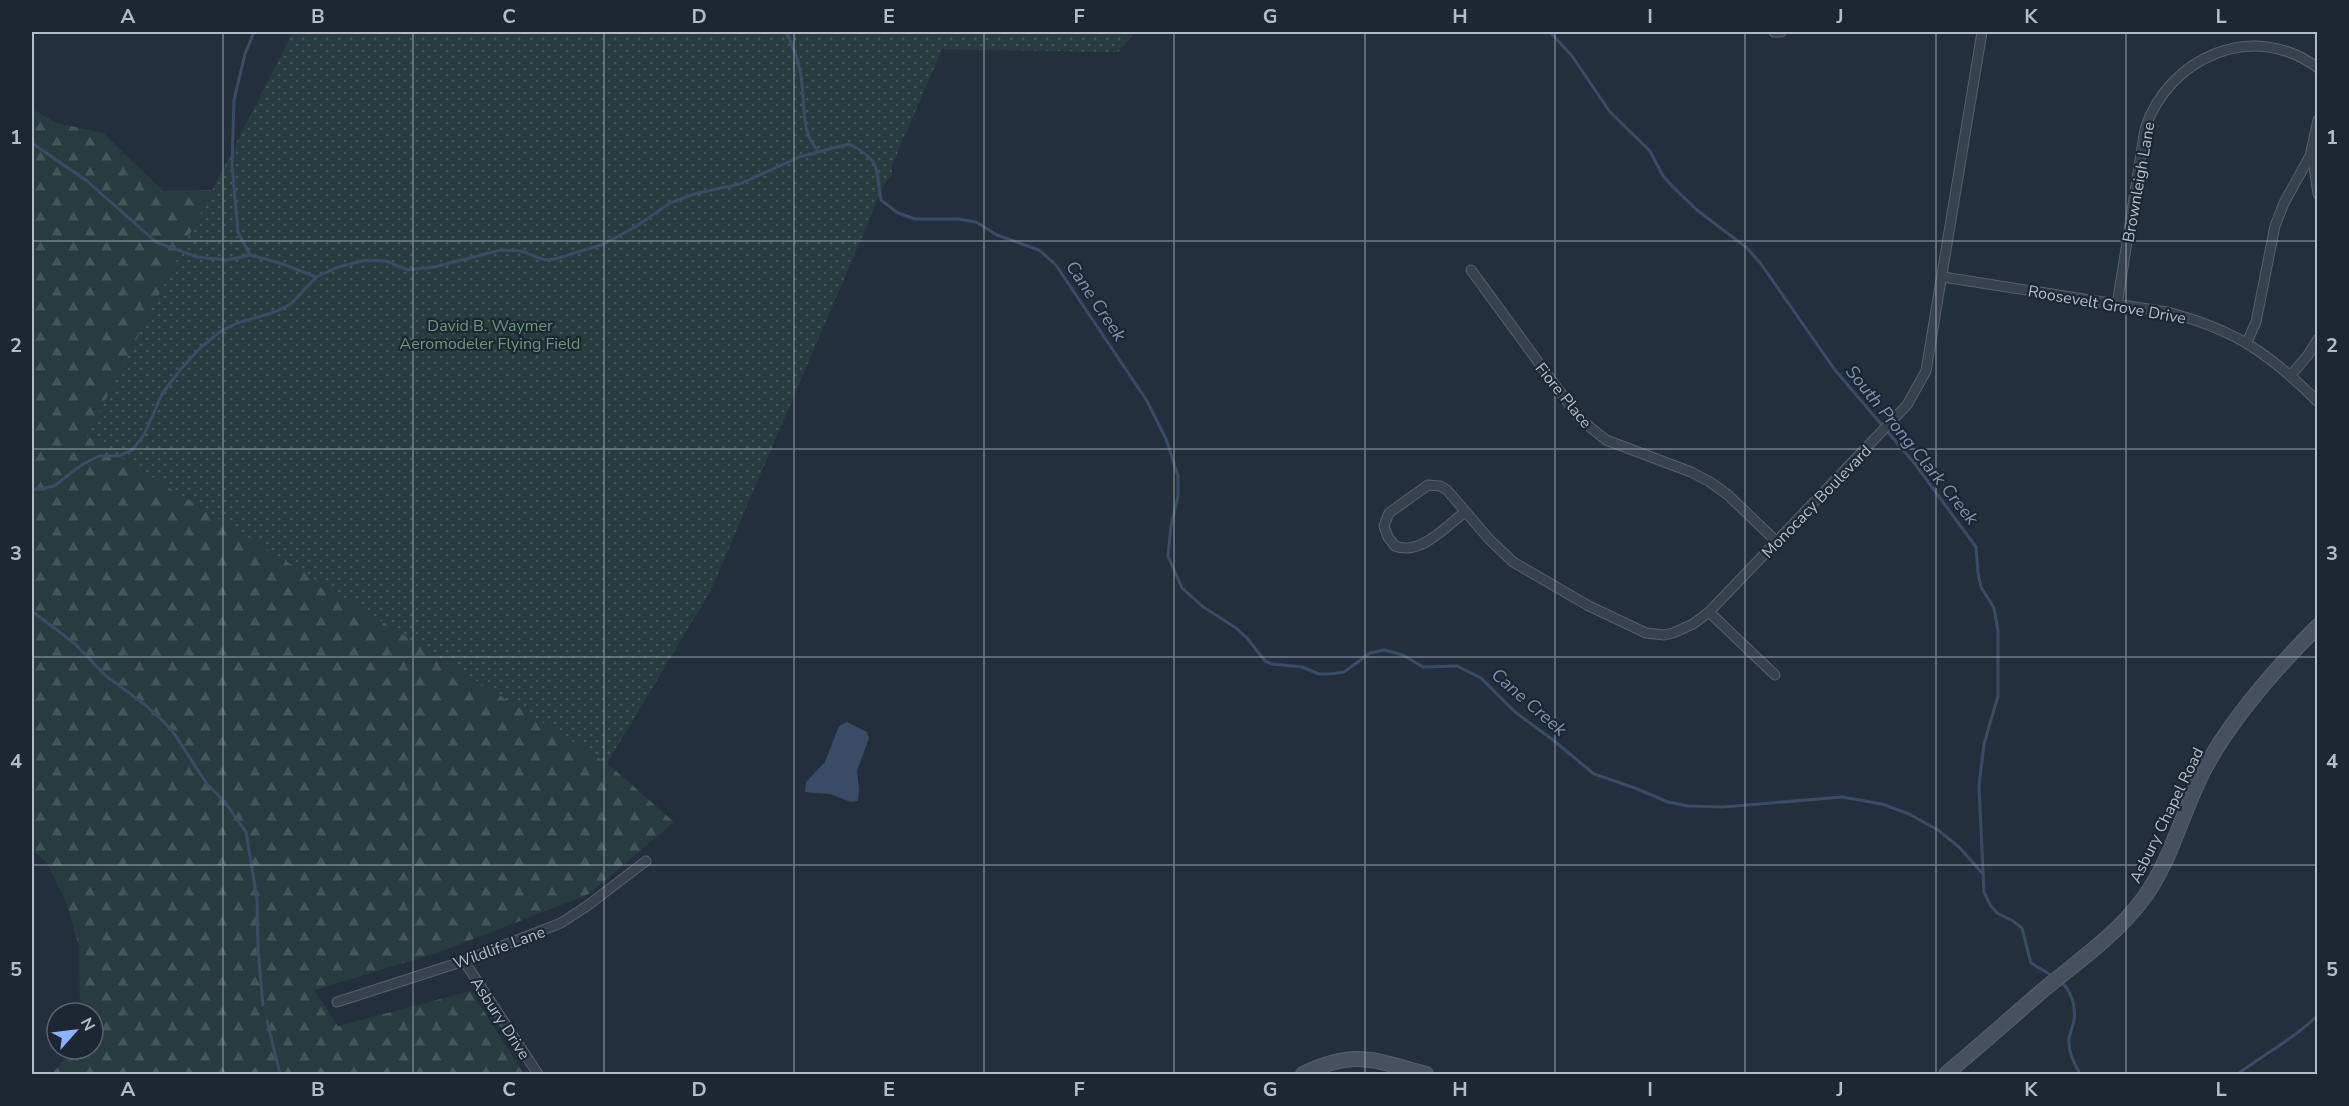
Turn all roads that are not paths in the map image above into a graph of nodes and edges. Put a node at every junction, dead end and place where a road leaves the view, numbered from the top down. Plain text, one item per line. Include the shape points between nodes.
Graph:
1 (1774, 32) edge
2 (1781, 32) edge
3 (1982, 32) edge
4 (2318, 68) edge
5 (2318, 120) edge
6 (2312, 151) junction
7 (2318, 194) edge
8 (1471, 270) dead end
9 (1943, 277) junction
10 (2117, 305) junction
11 (2318, 339) edge
12 (2247, 342) junction
13 (2290, 375) junction
14 (2318, 402) edge
15 (1465, 512) junction
16 (1777, 542) junction
17 (1709, 612) junction
18 (2318, 626) edge
19 (1775, 675) dead end
20 (646, 861) dead end
21 (464, 961) junction
22 (337, 1002) dead end
23 (538, 1074) edge
24 (1303, 1074) edge
25 (1426, 1074) edge
26 (1946, 1074) edge

1 - 2 street
3 - 9 street, Monocacy Boulevard
4 - 10 street, Brownleigh Lane via 2282,51 2237,48 2205,58 2171,83 2145,129
5 - 6 street
6 - 7 street
6 - 12 street via 2275,226 2256,322
8 - 16 street, Fiore Place via 1564,400 1596,434 1710,482
9 - 10 street, Roosevelt Grove Drive
9 - 16 street, Monocacy Boulevard via 1926,370 1914,394
10 - 12 street, Roosevelt Grove Drive via 2197,320
11 - 13 street
12 - 13 street, Roosevelt Grove Drive
13 - 14 street, Roosevelt Grove Drive
15 - 15 street, Monocacy Boulevard via 1447,490 1428,485 1389,513 1384,526 1395,546 1410,549
15 - 17 street, Monocacy Boulevard via 1514,562 1589,606 1646,633 1673,633
16 - 17 street, Monocacy Boulevard
17 - 19 street
18 - 26 main road, Asbury Chapel Road via 2257,694 2215,751 2195,788 2166,860 2142,899 2112,932
20 - 21 street, Wildlife Lane via 561,923
21 - 22 street, Wildlife Lane
21 - 23 street, Asbury Drive
24 - 25 main road via 1351,1058 1376,1060

